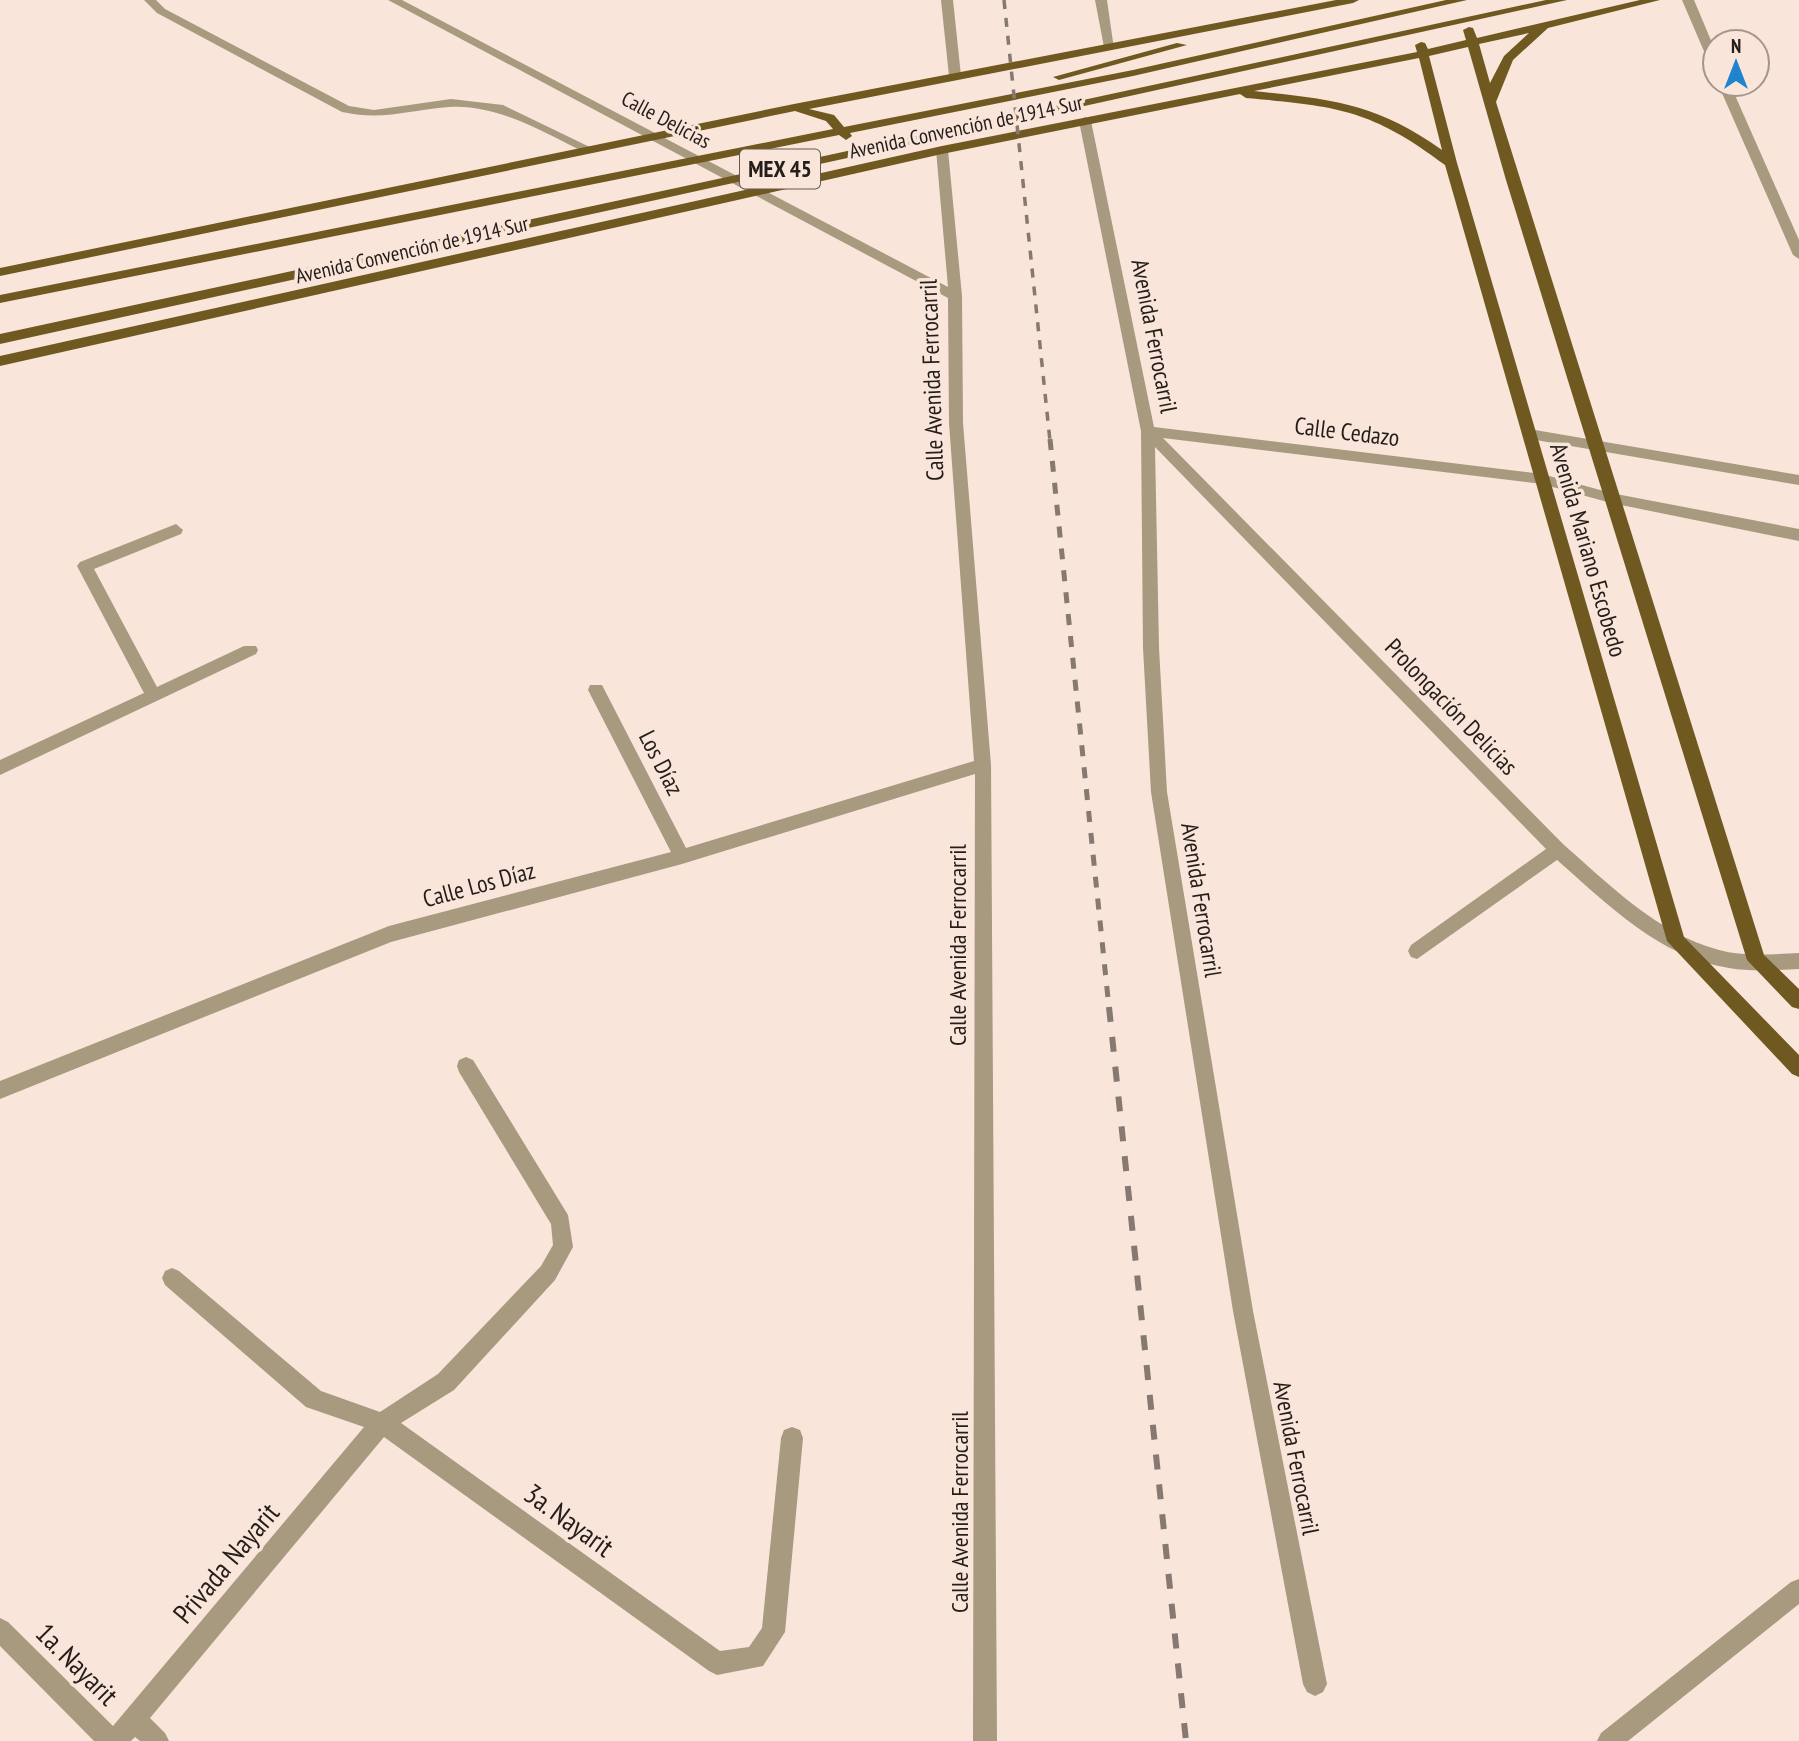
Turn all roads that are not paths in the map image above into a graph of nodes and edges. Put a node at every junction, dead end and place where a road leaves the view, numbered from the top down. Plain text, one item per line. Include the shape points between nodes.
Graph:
1 (150, 0) edge
2 (394, 0) edge
3 (947, 0) edge
4 (1101, 0) edge
5 (1302, 0) edge
6 (1353, 0) edge
7 (1414, 0) edge
8 (1459, 0) edge
9 (1561, 0) edge
10 (1654, 0) edge
11 (1688, 0) edge
12 (1327, 3) edge
13 (1563, 19) junction
14 (1701, 30) edge
15 (1473, 41) junction
16 (1137, 42) junction
17 (1110, 47) junction
18 (1422, 54) junction
19 (1050, 59) junction
20 (955, 76) junction
21 (1030, 92) junction
22 (1226, 92) junction
23 (1730, 98) edge
24 (1180, 101) junction
25 (1490, 105) junction
26 (794, 108) junction
27 (1092, 119) junction
28 (659, 136) junction
29 (590, 150) junction
30 (943, 150) junction
31 (1451, 163) junction
32 (837, 175) junction
33 (758, 192) junction
34 (1799, 255) edge
35 (0, 272) edge
36 (955, 296) junction
37 (0, 299) edge
38 (0, 339) edge
39 (0, 361) edge
40 (1148, 431) junction
41 (1529, 434) junction
42 (1595, 444) junction
43 (1542, 479) junction
44 (1799, 480) edge
45 (1611, 498) junction
46 (176, 530) dead end
47 (1799, 536) edge
48 (250, 650) dead end
49 (596, 690) dead end
50 (153, 696) junction
51 (982, 765) junction
52 (0, 768) edge
53 (1558, 850) junction
54 (682, 857) junction
55 (1675, 941) junction
56 (1417, 951) dead end
57 (1756, 960) junction
58 (1799, 961) edge
59 (1799, 1001) edge
60 (466, 1066) dead end
61 (1799, 1068) edge
62 (1, 1085) edge
63 (172, 1278) dead end
64 (382, 1423) junction
65 (792, 1438) dead end
66 (1799, 1590) edge
67 (0, 1630) edge
68 (1315, 1684) dead end
69 (134, 1719) junction
70 (113, 1741) edge
71 (157, 1741) edge
72 (985, 1741) edge
73 (1609, 1741) edge

1 - 29 street via 162,11 346,109 374,114 451,103 503,109
2 - 28 street, Calle Delicias
3 - 20 street
4 - 17 street
5 - 21 main road via 1218,36 1060,76
6 - 12 main road, Avenida Convención de 1914 Sur
7 - 18 main road, Avenida Mariano Escobedo
8 - 15 main road, Avenida Mariano Escobedo
8 - 21 main road, Avenida Convención de 1914 Sur / MEX 45
9 - 38 main road, Avenida Convención de 1914 Sur / MEX 45
10 - 13 main road, Avenida Convención de 1914 Sur
11 - 14 street
12 - 16 main road, Avenida Convención de 1914 Sur
13 - 15 main road, Avenida Convención de 1914 Sur
13 - 25 main road via 1527,38 1508,57 1496,79
15 - 18 main road, Avenida Convención de 1914 Sur
15 - 25 main road, Avenida Mariano Escobedo
16 - 17 main road, Avenida Convención de 1914 Sur
16 - 24 main road via 1126,56 1129,85 1154,99
17 - 19 main road, Avenida Convención de 1914 Sur
18 - 22 main road, Avenida Convención de 1914 Sur
18 - 31 main road, Avenida Mariano Escobedo
19 - 20 main road, Avenida Convención de 1914 Sur
19 - 27 main road via 1097,83 1101,92
20 - 26 main road, Avenida Convención de 1914 Sur
21 - 37 main road, Avenida Convención de 1914 Sur / MEX 45
22 - 24 main road, Avenida Convención de 1914 Sur
22 - 31 main road via 1354,109 1387,120
23 - 34 street
24 - 27 main road, Avenida Convención de 1914 Sur
25 - 42 main road, Avenida Mariano Escobedo
26 - 28 main road, Avenida Convención de 1914 Sur
26 - 32 main road via 830,118 842,128 848,138 847,156
27 - 30 main road, Avenida Convención de 1914 Sur
27 - 40 street, Avenida Ferrocarril
28 - 29 main road, Avenida Convención de 1914 Sur
28 - 33 street, Calle Delicias
29 - 35 main road, Avenida Convención de 1914 Sur
30 - 32 main road, Avenida Convención de 1914 Sur
30 - 36 street, Calle Avenida Ferrocarril
31 - 41 main road, Avenida Mariano Escobedo
32 - 33 main road, Avenida Convención de 1914 Sur
33 - 36 street, Calle Delicias
33 - 39 main road, Avenida Convención de 1914 Sur
36 - 51 street, Calle Avenida Ferrocarril via 956,423
40 - 43 street, Calle Cedazo
40 - 53 street, Prolongación Delicias
40 - 68 street, Avenida Ferrocarril via 1151,648 1159,792 1243,1311
41 - 42 street
41 - 43 main road, Avenida Mariano Escobedo
42 - 44 street
42 - 45 main road, Avenida Mariano Escobedo
43 - 45 street, Calle Cedazo
43 - 55 main road, Avenida Mariano Escobedo
45 - 47 street, Calle Cedazo
45 - 57 main road, Avenida Mariano Escobedo
46 - 50 street via 85,565
48 - 50 street
49 - 54 street, Los Díaz
50 - 52 street
51 - 54 street, Calle Los Díaz
51 - 72 street, Calle Avenida Ferrocarril
53 - 55 street, Prolongación Delicias via 1610,896
53 - 56 street
54 - 62 street, Calle Los Díaz via 388,934
55 - 57 street, Prolongación Delicias via 1719,958
55 - 61 main road, Avenida Mariano Escobedo
57 - 58 street, Prolongación Delicias
57 - 59 main road, Avenida Mariano Escobedo
60 - 64 street, Privada Nayarit via 561,1222 563,1247 548,1273 446,1382
63 - 64 street, 3a. Nayarit via 314,1399
64 - 65 street, 3a. Nayarit via 717,1663 755,1658 773,1632
64 - 69 street, Privada Nayarit
66 - 73 street
67 - 70 street, 1a. Nayarit
69 - 70 street, Privada Nayarit
69 - 71 street, 1a. Nayarit

